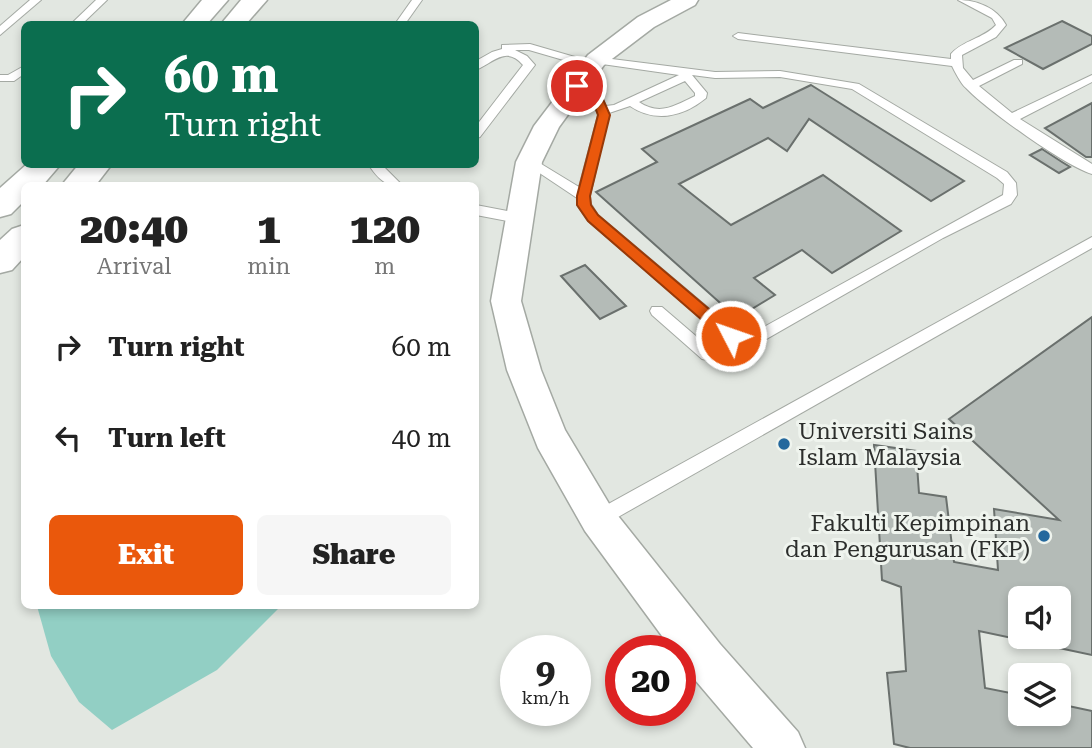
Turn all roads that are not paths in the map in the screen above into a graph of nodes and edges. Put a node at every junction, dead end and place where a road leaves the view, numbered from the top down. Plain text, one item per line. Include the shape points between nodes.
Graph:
1 (36, 0) edge
2 (102, 0) edge
3 (216, 0) edge
4 (255, 0) edge
5 (417, 0) edge
6 (687, 0) edge
7 (963, 0) edge
8 (79, 21) edge
9 (197, 21) edge
10 (236, 21) edge
11 (402, 21) edge
12 (0, 32) edge
13 (738, 36) dead end
14 (491, 54) junction
15 (1018, 62) dead end
16 (956, 63) junction
17 (479, 64) edge
18 (529, 65) junction
19 (21, 71) edge
20 (587, 71) junction
21 (685, 74) junction
22 (0, 78) edge
23 (1092, 78) edge
24 (970, 86) junction
25 (631, 102) junction
26 (603, 110) junction
27 (1012, 118) junction
28 (479, 130) edge
29 (529, 162) junction
30 (42, 168) edge
31 (93, 168) edge
32 (377, 168) edge
33 (1092, 170) edge
34 (26, 182) edge
35 (80, 182) edge
36 (391, 182) edge
37 (21, 187) edge
38 (583, 196) junction
39 (0, 206) edge
40 (479, 211) edge
41 (518, 218) junction
42 (21, 240) edge
43 (1092, 242) edge
44 (0, 261) edge
45 (657, 312) dead end
46 (743, 346) junction
47 (598, 519) junction
48 (782, 748) edge

1 - 12 lane
2 - 8 lane
3 - 9 street
4 - 10 street
5 - 11 lane
6 - 20 street via 646,22
7 - 16 lane via 996,16 1001,25 995,33 959,51
13 - 16 lane
14 - 17 lane
14 - 18 lane via 515,54
14 - 20 lane via 518,45
15 - 24 lane
16 - 24 lane
18 - 20 lane via 551,62
18 - 28 lane
19 - 22 lane via 10,79
20 - 21 lane
20 - 26 lane
20 - 29 street via 547,126
21 - 25 lane
21 - 25 lane via 700,98 658,116
21 - 46 lane via 780,74 855,86 1002,175 1011,188 1006,201
23 - 27 lane
24 - 27 lane
25 - 26 lane
26 - 38 lane
27 - 33 lane
29 - 38 lane
29 - 41 street
30 - 34 street
31 - 35 street
32 - 36 lane
37 - 39 street
38 - 46 lane via 593,218
40 - 41 lane
41 - 47 street via 506,301 512,332 550,437
42 - 44 street
43 - 47 lane
45 - 46 lane via 707,355 723,357
47 - 48 street via 705,659

